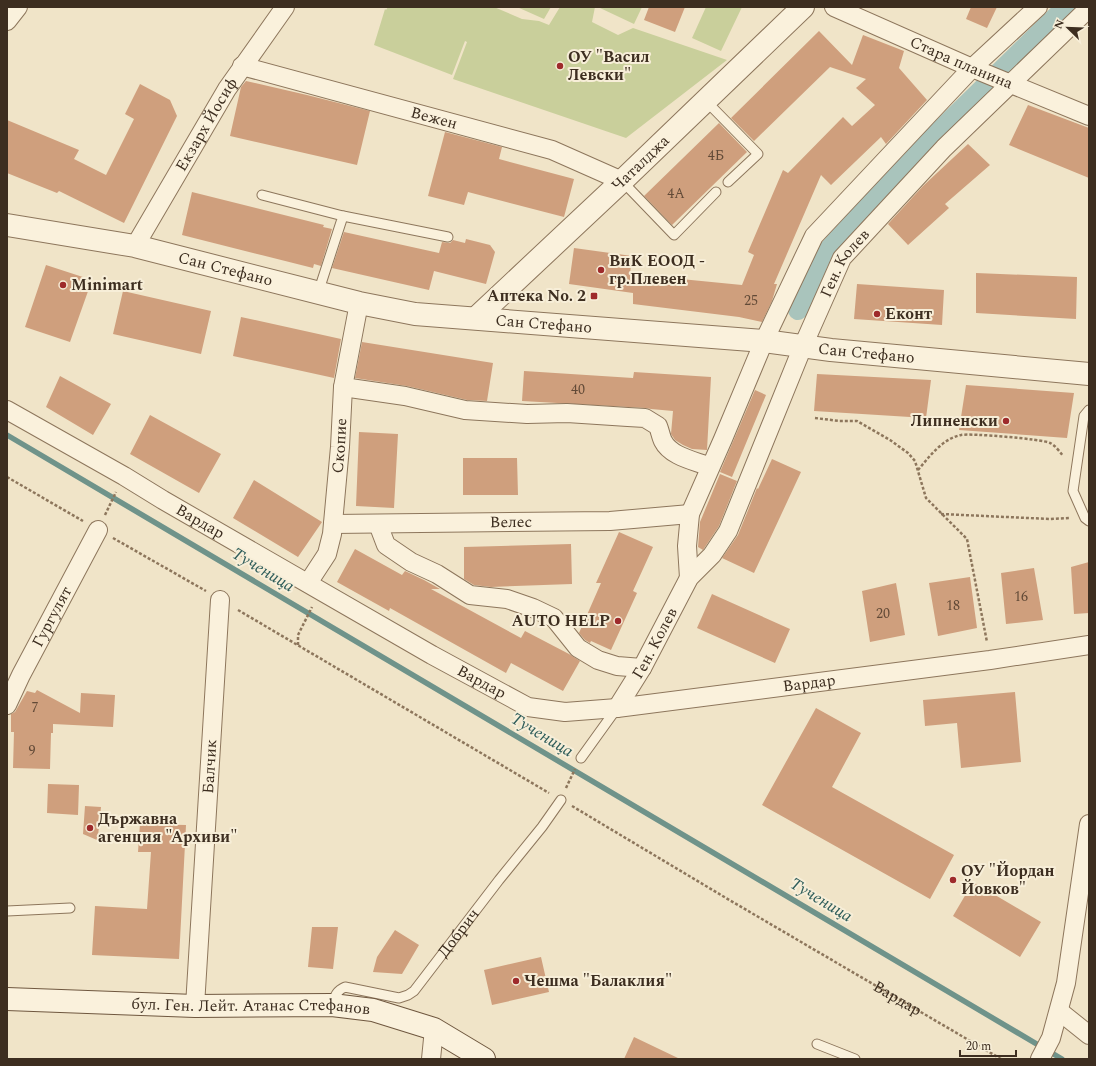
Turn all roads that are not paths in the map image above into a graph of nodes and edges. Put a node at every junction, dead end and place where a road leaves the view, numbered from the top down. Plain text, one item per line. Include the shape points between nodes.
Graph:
1 (18, 7) edge
2 (285, 7) edge
3 (803, 7) edge
4 (834, 7) edge
5 (1038, 7) edge
6 (1089, 8) edge
7 (7, 21) edge
8 (242, 66) junction
9 (977, 70) junction
10 (1008, 83) junction
11 (705, 100) junction
12 (1089, 116) edge
13 (622, 181) junction
14 (728, 182) dead end
15 (716, 192) dead end
16 (262, 195) dead end
17 (343, 216) junction
18 (7, 224) edge
19 (448, 237) dead end
20 (135, 246) junction
21 (318, 293) junction
22 (359, 303) junction
23 (476, 318) junction
24 (764, 341) junction
25 (803, 346) junction
26 (1089, 374) edge
27 (343, 387) junction
28 (7, 410) edge
29 (1089, 410) edge
30 (710, 467) junction
31 (690, 514) junction
32 (1087, 520) edge
33 (333, 524) junction
34 (378, 524) junction
35 (100, 525) road end
36 (689, 578) junction
37 (308, 583) junction
38 (220, 600) road end
39 (1089, 644) edge
40 (642, 668) junction
41 (7, 705) edge
42 (617, 708) junction
43 (581, 758) dead end
44 (561, 800) road end
45 (1089, 824) edge
46 (70, 908) dead end
47 (7, 911) edge
48 (7, 999) edge
49 (332, 1005) junction
50 (196, 1006) junction
51 (1059, 1012) junction
52 (434, 1030) junction
53 (1089, 1035) edge
54 (817, 1044) dead end
55 (432, 1059) edge
56 (484, 1059) edge
57 (855, 1059) edge
58 (1040, 1059) edge

1 - 7 street
2 - 8 street, Екзарх Йосиф
3 - 11 street, Чаталджа
4 - 9 street, Стара планина
5 - 9 street
6 - 10 street, Ген. Колев
8 - 13 street, Вежен via 552,150
8 - 20 street, Екзарх Йосиф
9 - 10 street, Стара планина
9 - 24 street via 814,236
10 - 12 street, Стара планина
10 - 25 street, Ген. Колев via 842,258
11 - 13 street, Чаталджа
11 - 14 lane via 758,154
13 - 15 lane via 674,234
13 - 23 street, Чаталджа
16 - 17 lane
17 - 19 lane
17 - 21 lane
18 - 20 street, Сан Стефано
20 - 21 street, Сан Стефано
21 - 22 street, Сан Стефано
22 - 23 street, Сан Стефано via 415,314
22 - 27 street, Скопие
23 - 24 street, Сан Стефано
24 - 25 street, Сан Стефано
24 - 30 street
25 - 26 street, Сан Стефано
25 - 36 street, Ген. Колев via 728,531 712,555
27 - 30 street via 405,396 465,410 645,418 658,426 663,442 670,450
27 - 33 street, Скопие
28 - 37 street, Вардар
29 - 32 lane via 1084,416 1073,491
30 - 31 street
31 - 34 street, Велес via 610,520
31 - 36 street via 686,546
33 - 34 street, Велес
33 - 37 street, Скопие via 327,554
34 - 40 street via 386,546 470,595 508,599 533,608 554,618 578,648 598,660 617,666
35 - 41 street, Гургулят
36 - 40 street, Ген. Колев
37 - 42 street, Вардар via 528,707 565,712
38 - 50 street, Балчик
39 - 42 street, Вардар via 990,660
40 - 42 street, Ген. Колев
42 - 43 lane
44 - 49 lane, Добрич via 414,991 399,998 345,987 338,990
45 - 51 street via 1066,983
46 - 47 lane
48 - 50 street, бул. Ген. Лейт. Атанас Стефанов
49 - 50 street, бул. Ген. Лейт. Атанас Стефанов
49 - 52 street, бул. Ген. Лейт. Атанас Стефанов via 373,1010
51 - 53 street
51 - 58 street via 1051,1038
52 - 55 street
52 - 56 street, бул. Ген. Лейт. Атанас Стефанов
54 - 57 lane

